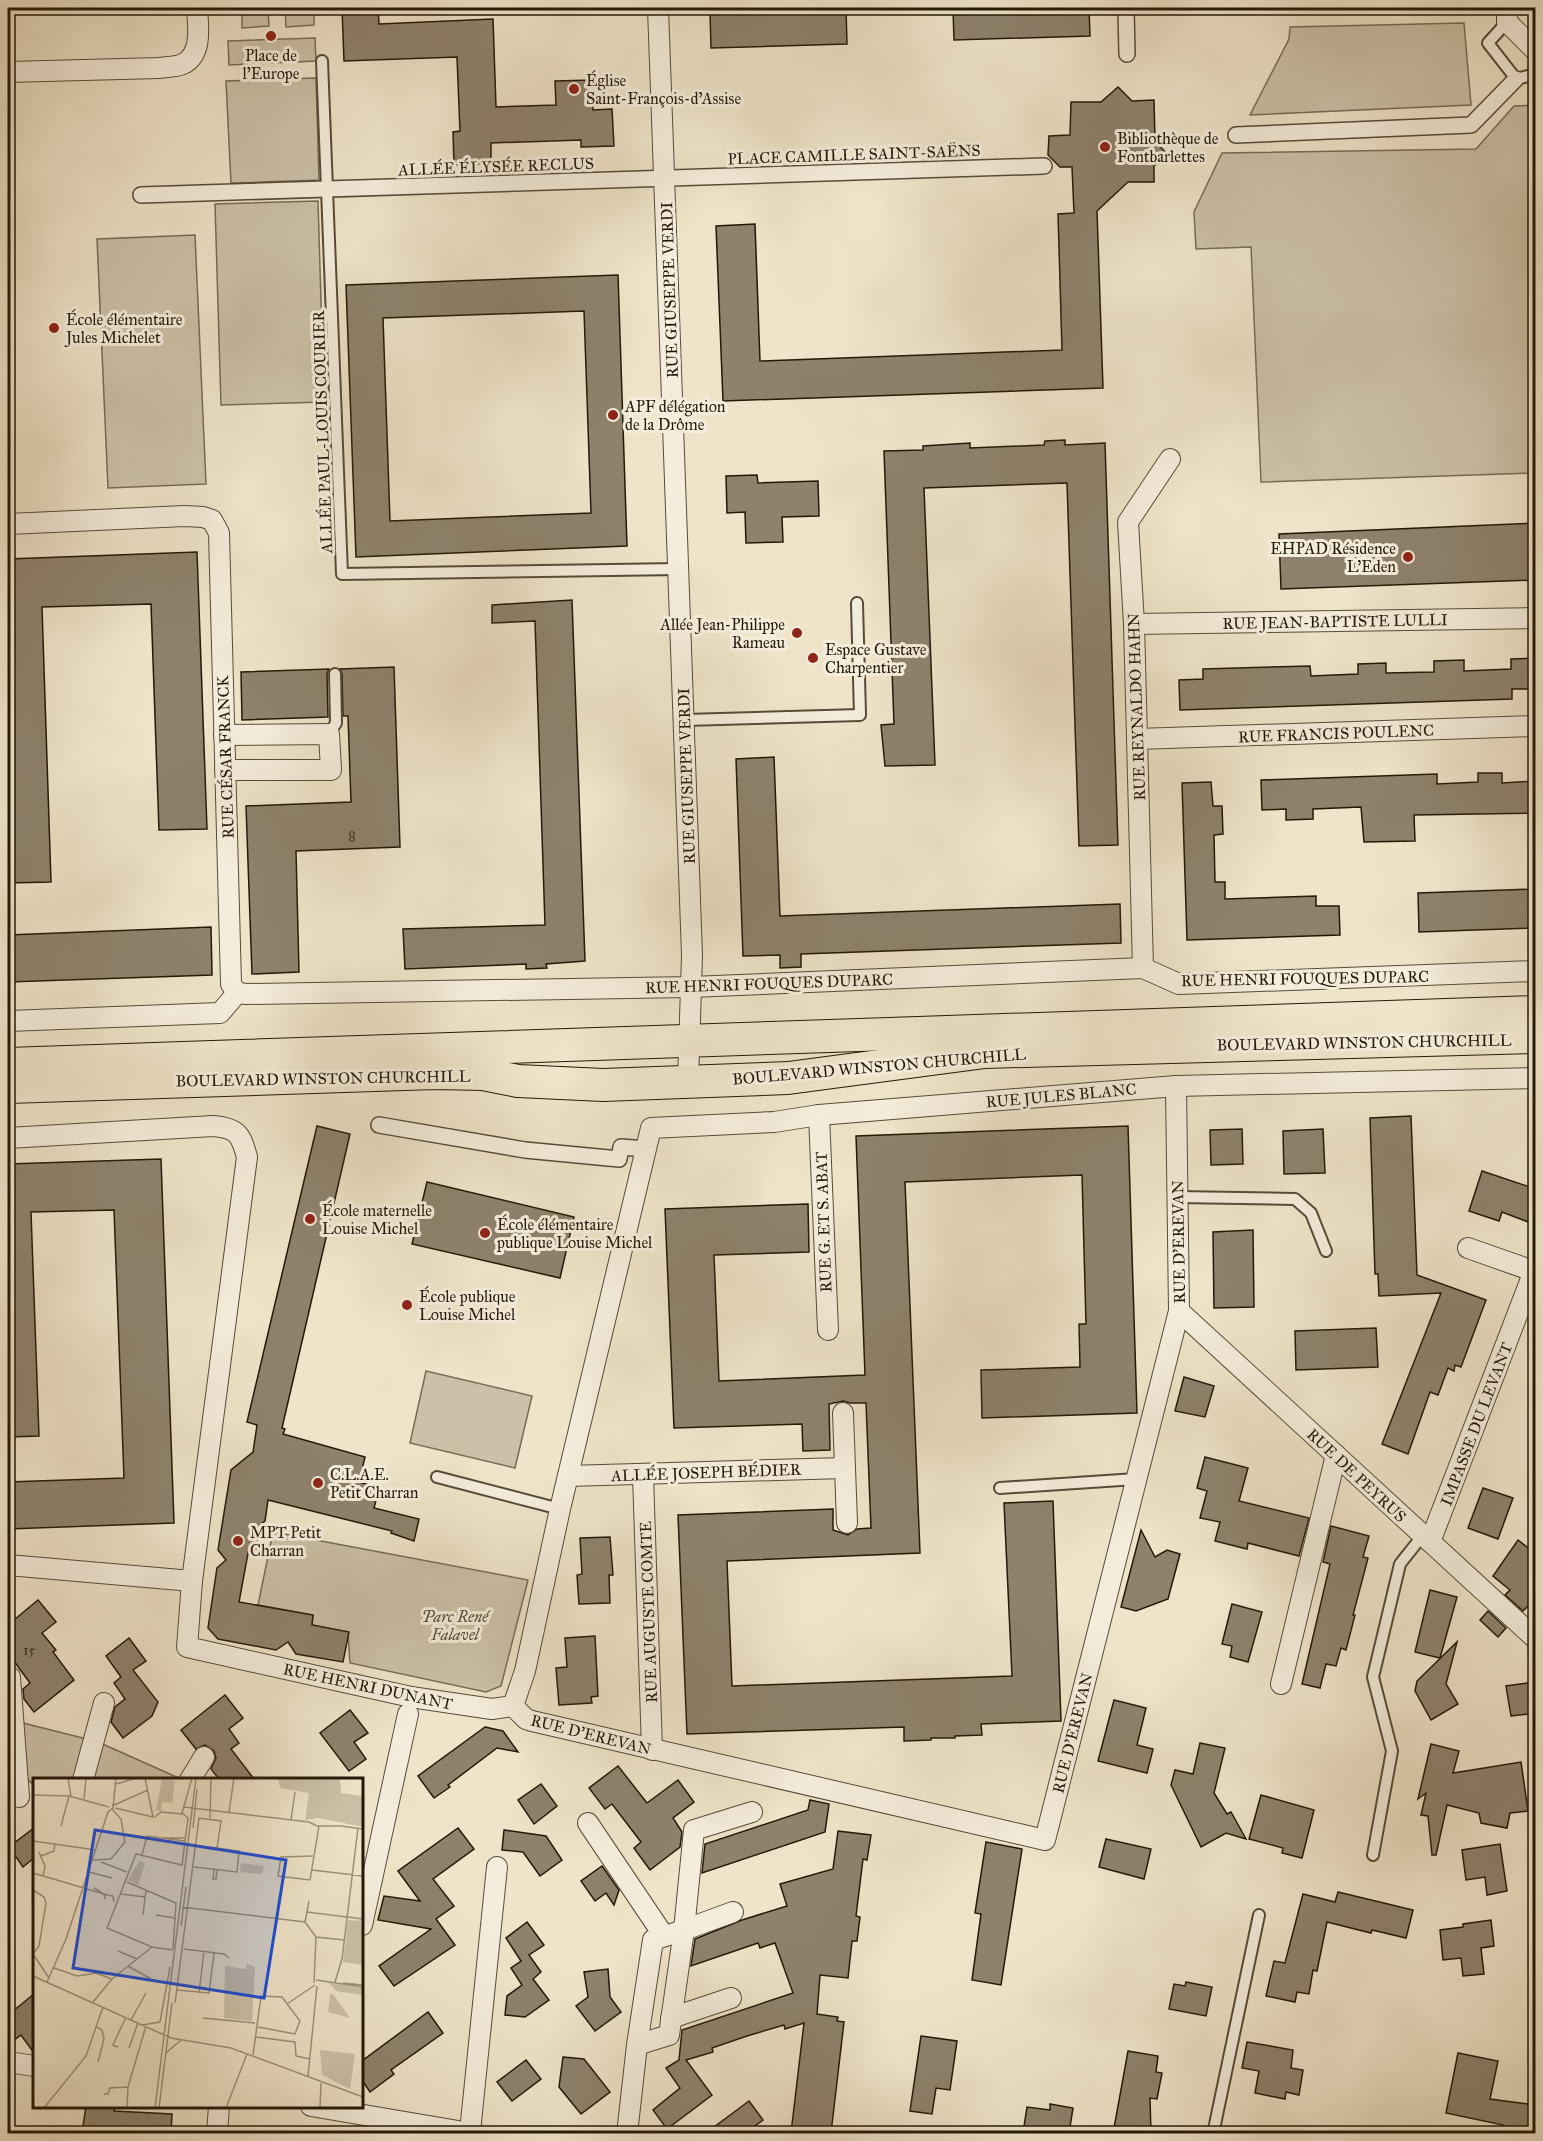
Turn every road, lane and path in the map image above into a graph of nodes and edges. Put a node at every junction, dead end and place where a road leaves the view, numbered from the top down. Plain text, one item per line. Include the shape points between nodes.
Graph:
1 (197, 8) edge
2 (658, 8) edge
3 (1126, 8) edge
4 (1507, 15) edge
5 (1536, 51) edge
6 (1127, 54) dead end
7 (322, 61) dead end
8 (8, 72) edge
9 (1536, 74) edge
10 (1516, 79) junction
11 (1236, 135) dead end
12 (1044, 166) dead end
13 (665, 179) junction
14 (328, 190) junction
15 (141, 195) dead end
16 (1170, 459) dead end
17 (8, 524) edge
18 (679, 569) junction
19 (857, 603) dead end
20 (1536, 618) edge
21 (1134, 624) junction
22 (334, 674) dead end
23 (685, 720) junction
24 (1536, 726) edge
25 (329, 734) junction
26 (224, 735) junction
27 (1137, 739) junction
28 (225, 770) junction
29 (1143, 968) junction
30 (1536, 971) edge
31 (691, 987) junction
32 (237, 993) junction
33 (1536, 1012) edge
34 (8, 1021) edge
35 (1536, 1037) edge
36 (689, 1040) junction
37 (8, 1064) edge
38 (1536, 1078) edge
39 (688, 1082) junction
40 (1176, 1086) junction
41 (8, 1087) edge
42 (819, 1115) junction
43 (378, 1125) dead end
44 (8, 1138) edge
45 (646, 1149) junction
46 (1177, 1197) junction
47 (1468, 1248) dead end
48 (1326, 1251) dead end
49 (1535, 1272) edge
50 (1179, 1311) junction
51 (828, 1330) dead end
52 (843, 1413) dead end
53 (1336, 1455) junction
54 (844, 1468) junction
55 (643, 1475) junction
56 (568, 1476) junction
57 (437, 1477) dead end
58 (1136, 1479) junction
59 (1000, 1488) dead end
60 (560, 1509) junction
61 (847, 1523) dead end
62 (1426, 1539) junction
63 (8, 1565) edge
64 (192, 1581) junction
65 (1536, 1639) edge
66 (10, 1677) dead end
67 (1281, 1684) dead end
68 (104, 1703) dead end
69 (409, 1706) junction
70 (513, 1706) junction
71 (652, 1750) junction
72 (204, 1757) dead end
73 (83, 1778) edge
74 (191, 1778) edge
75 (20, 1798) edge
76 (752, 1812) dead end
77 (588, 1823) dead end
78 (1373, 1855) dead end
79 (497, 1867) dead end
80 (733, 1912) dead end
81 (1259, 1915) dead end
82 (363, 1920) edge
83 (684, 1930) junction
84 (664, 1936) junction
85 (731, 1998) dead end
86 (671, 2018) junction
87 (637, 2045) junction
88 (8, 2062) edge
89 (33, 2066) edge
90 (219, 2108) edge
91 (328, 2108) edge
92 (217, 2133) edge
93 (473, 2133) edge
94 (627, 2133) edge
95 (1213, 2133) edge

1 - 8 street via 196,51 183,64
2 - 13 street, RUE GIUSEPPE VERDI
3 - 6 street
4 - 5 street
4 - 10 lane via 1488,43
7 - 14 lane, ALLÉE PAUL-LOUIS COURIER
9 - 10 lane
10 - 11 street via 1471,125
12 - 13 street, PLACE CAMILLE SAINT-SAËNS
13 - 14 street, ALLÉE ÉLYSÉE RECLUS
13 - 18 street, RUE GIUSEPPE VERDI
14 - 15 street, ALLÉE ÉLYSÉE RECLUS
14 - 18 lane, ALLÉE PAUL-LOUIS COURIER via 342,574
16 - 21 street, RUE REYNALDO HAHN via 1128,522
17 - 26 street, RUE CÉSAR FRANCK via 185,516 212,520 219,532
18 - 23 street, RUE GIUSEPPE VERDI
19 - 23 lane via 860,715
20 - 21 street, RUE JEAN-BAPTISTE LULLI
21 - 27 street, RUE REYNALDO HAHN
22 - 25 lane via 336,723
23 - 31 street, RUE GIUSEPPE VERDI
24 - 27 street, RUE FRANCIS POULENC
25 - 26 street
25 - 28 street via 331,770
26 - 28 street, RUE CÉSAR FRANCK
27 - 29 street, RUE REYNALDO HAHN
28 - 32 street, RUE CÉSAR FRANCK via 231,984
29 - 30 street, RUE HENRI FOUQUES DUPARC via 1179,984
29 - 31 street, RUE HENRI FOUQUES DUPARC
31 - 32 street, RUE HENRI FOUQUES DUPARC
31 - 36 street, RUE GIUSEPPE VERDI
32 - 34 street via 220,1013
33 - 36 main road, BOULEVARD WINSTON CHURCHILL
35 - 39 main road, BOULEVARD WINSTON CHURCHILL via 985,1052 788,1078
36 - 37 main road, BOULEVARD WINSTON CHURCHILL
36 - 39 street, RUE GIUSEPPE VERDI
38 - 40 street, RUE JULES BLANC
39 - 41 main road, BOULEVARD WINSTON CHURCHILL via 603,1085 435,1073
40 - 42 street, RUE JULES BLANC
40 - 46 street, RUE D'EREVAN
42 - 45 street, RUE JULES BLANC via 774,1122 651,1128
42 - 51 street, RUE G. ET S. ABAT
43 - 45 street via 525,1150 619,1159 621,1147
44 - 64 street, RUE HENRI DUNANT via 213,1126 229,1127 242,1137 247,1157
45 - 56 street, RUE JULES BLANC
46 - 48 lane via 1295,1198 1311,1213
46 - 50 street, RUE D'EREVAN
47 - 49 street, IMPASSE DU LEVANT
49 - 62 street, IMPASSE DU LEVANT
50 - 53 street, RUE DE PEYRUS
50 - 58 street, RUE D'EREVAN
52 - 54 street
53 - 62 street, RUE DE PEYRUS
53 - 67 street
54 - 55 street, ALLÉE JOSEPH BÉDIER
54 - 61 street
55 - 56 street, ALLÉE JOSEPH BÉDIER
55 - 71 street, RUE AUGUSTE COMTE
56 - 60 street
57 - 60 lane
58 - 59 lane
58 - 71 street, RUE D'EREVAN via 1045,1840
60 - 70 street via 525,1671
62 - 65 street, RUE DE PEYRUS
62 - 78 lane via 1400,1564 1373,1677 1392,1752
63 - 64 street
64 - 69 street, RUE HENRI DUNANT via 187,1647
66 - 75 street
68 - 73 street
69 - 70 street, RUE HENRI DUNANT
69 - 82 street
70 - 71 street, RUE D'EREVAN via 526,1719
72 - 74 street
76 - 83 street via 694,1830
77 - 84 street
79 - 93 street
80 - 83 street
81 - 95 lane
83 - 84 street
83 - 86 street
84 - 87 street via 653,1940
85 - 86 street
86 - 87 street via 669,2035
87 - 94 street
88 - 89 street
90 - 92 street
91 - 93 street

